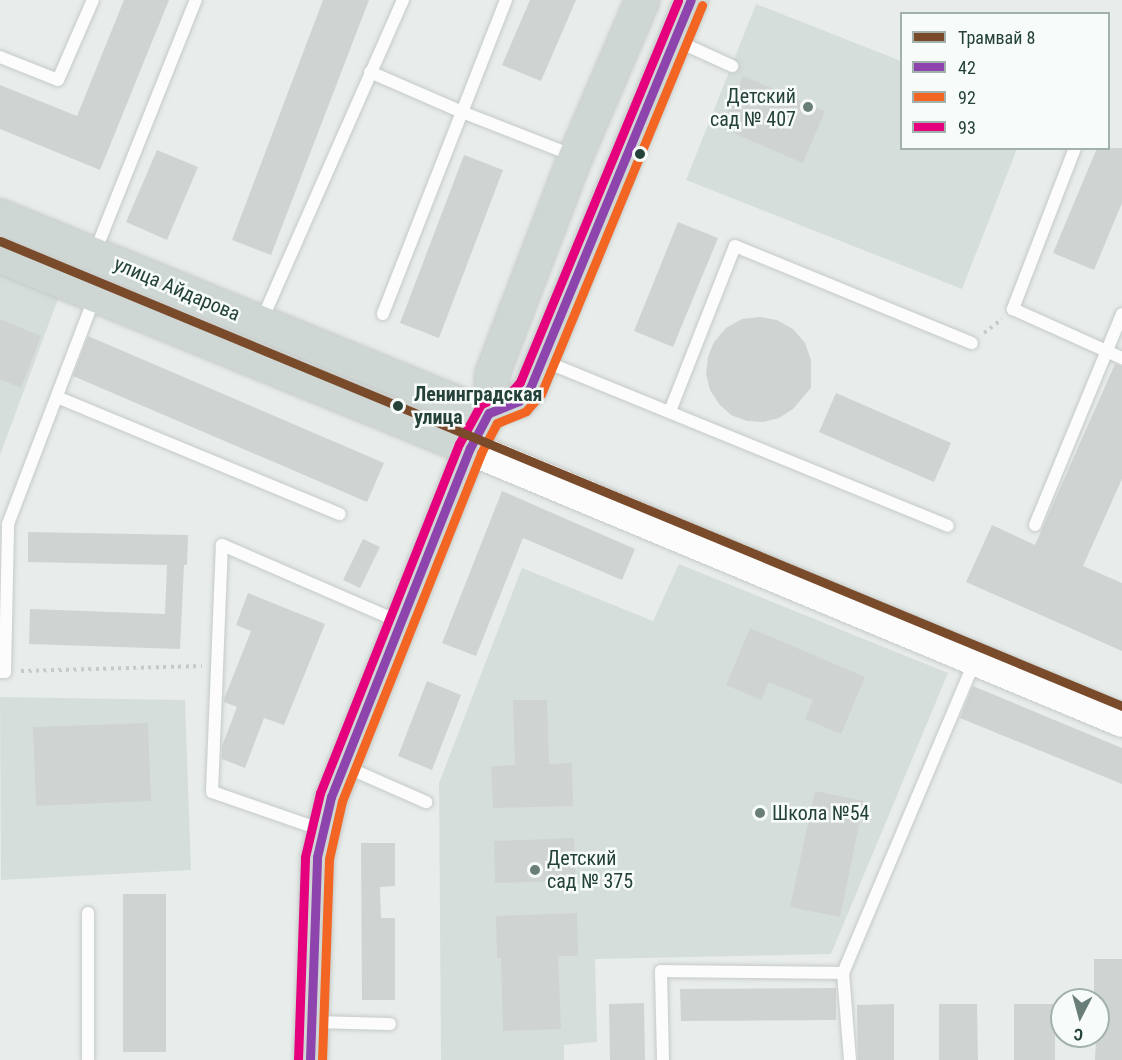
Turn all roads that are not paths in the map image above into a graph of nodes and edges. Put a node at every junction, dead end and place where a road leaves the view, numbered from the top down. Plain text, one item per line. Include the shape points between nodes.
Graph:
1 (93, 0) edge
2 (196, 0) edge
3 (402, 0) edge
4 (506, 0) edge
5 (642, 0) edge
6 (691, 0) edge
7 (675, 40) junction
8 (0, 57) edge
9 (732, 66) dead end
10 (370, 72) junction
11 (462, 112) junction
12 (1074, 150) edge
13 (575, 156) junction
14 (0, 216) edge
15 (94, 255) junction
16 (0, 256) edge
17 (96, 295) junction
18 (384, 314) dead end
19 (1122, 314) edge
20 (260, 324) junction
21 (972, 343) road end
22 (1106, 352) junction
23 (1122, 358) edge
24 (542, 360) junction
25 (57, 397) junction
26 (670, 411) junction
27 (487, 415) junction
28 (470, 448) junction
29 (340, 514) dead end
30 (4, 524) edge
31 (1035, 525) dead end
32 (948, 526) dead end
33 (401, 622) junction
34 (976, 660) junction
35 (2, 672) edge
36 (1122, 720) edge
37 (343, 765) junction
38 (426, 802) dead end
39 (323, 831) junction
40 (88, 913) dead end
41 (843, 972) junction
42 (311, 1022) junction
43 (390, 1024) dead end
44 (88, 1060) edge
45 (310, 1060) edge
46 (663, 1060) edge
47 (850, 1060) edge

1 - 8 lane via 58,80
2 - 15 lane
3 - 10 lane
4 - 11 lane
5 - 13 main road
6 - 7 main road
7 - 9 lane
7 - 24 main road
10 - 11 lane
10 - 20 lane
11 - 13 lane
11 - 18 lane
12 - 22 lane via 1013,309
13 - 27 main road via 492,373
14 - 15 main road, улица Айдарова
15 - 20 main road, улица Айдарова
16 - 17 main road, улица Айдарова
17 - 25 lane
17 - 28 main road, улица Айдарова
19 - 22 lane
20 - 27 main road, улица Айдарова
21 - 26 lane via 735,246
22 - 23 lane
22 - 31 lane
24 - 26 lane
24 - 27 main road via 525,395
25 - 29 lane
25 - 30 lane
26 - 32 lane
27 - 28 main road
28 - 33 main road
28 - 34 street, улица Айдарова
30 - 35 lane
33 - 37 main road
33 - 39 lane via 222,544 212,792
34 - 36 street, улица Айдарова
34 - 41 lane
37 - 38 lane
37 - 39 main road
39 - 42 main road via 316,857
40 - 44 lane
41 - 46 lane via 661,971
41 - 47 lane
42 - 43 lane
42 - 45 main road

